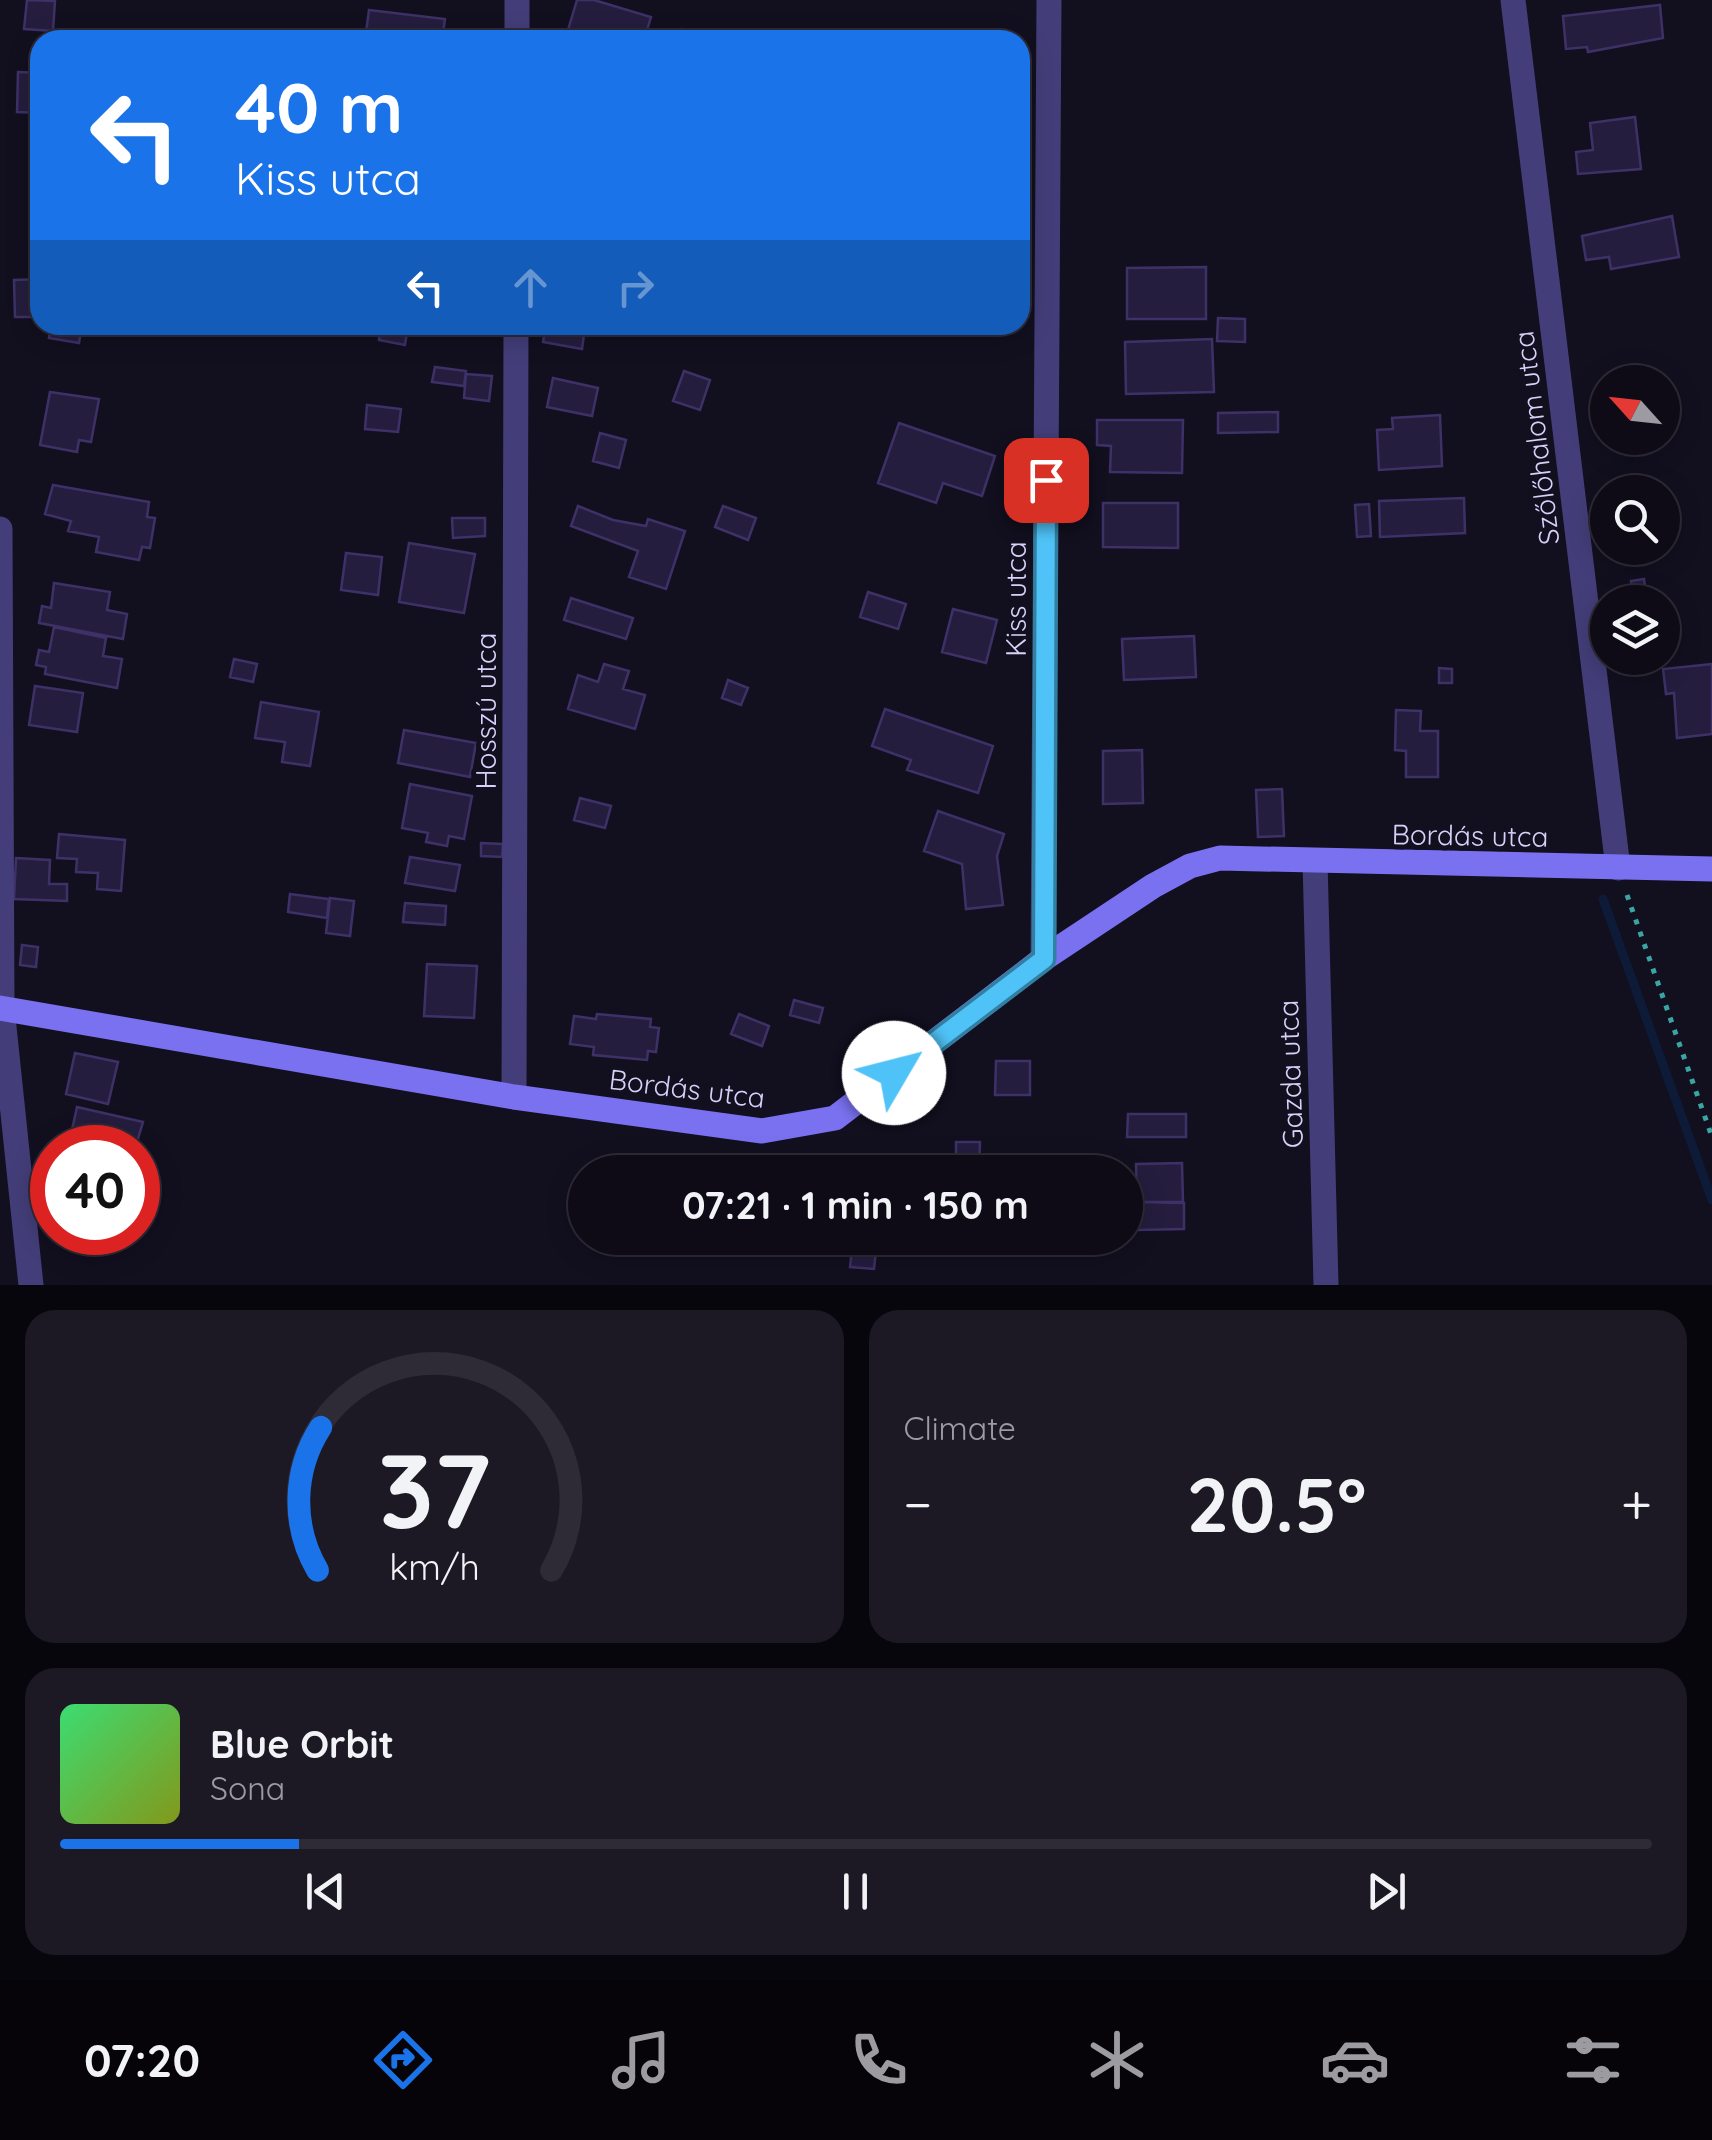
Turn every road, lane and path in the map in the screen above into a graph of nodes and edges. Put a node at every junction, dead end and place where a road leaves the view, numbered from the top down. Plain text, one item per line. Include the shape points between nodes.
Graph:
1 (517, 0) edge
2 (1049, 0) edge
3 (1513, 0) edge
4 (517, 30) edge
5 (516, 335) edge
6 (0, 529) edge
7 (1315, 861) junction
8 (1618, 868) junction
9 (1712, 868) edge
10 (1044, 959) junction
11 (1, 1008) edge
12 (514, 1097) junction
13 (1712, 1137) edge
14 (31, 1285) edge
15 (1326, 1285) edge

1 - 4 street
2 - 10 street, Kiss utca
3 - 8 street, Szőlőhalom utca
5 - 12 street, Hosszú utca
6 - 11 street
7 - 8 street, Bordás utca
7 - 10 street, Bordás utca via 1220,858 1190,866
7 - 15 street, Gazda utca
8 - 9 street, Bordás utca
8 - 13 path
10 - 12 street, Bordás utca via 835,1118 762,1131
11 - 12 street, Bordás utca
11 - 14 street

